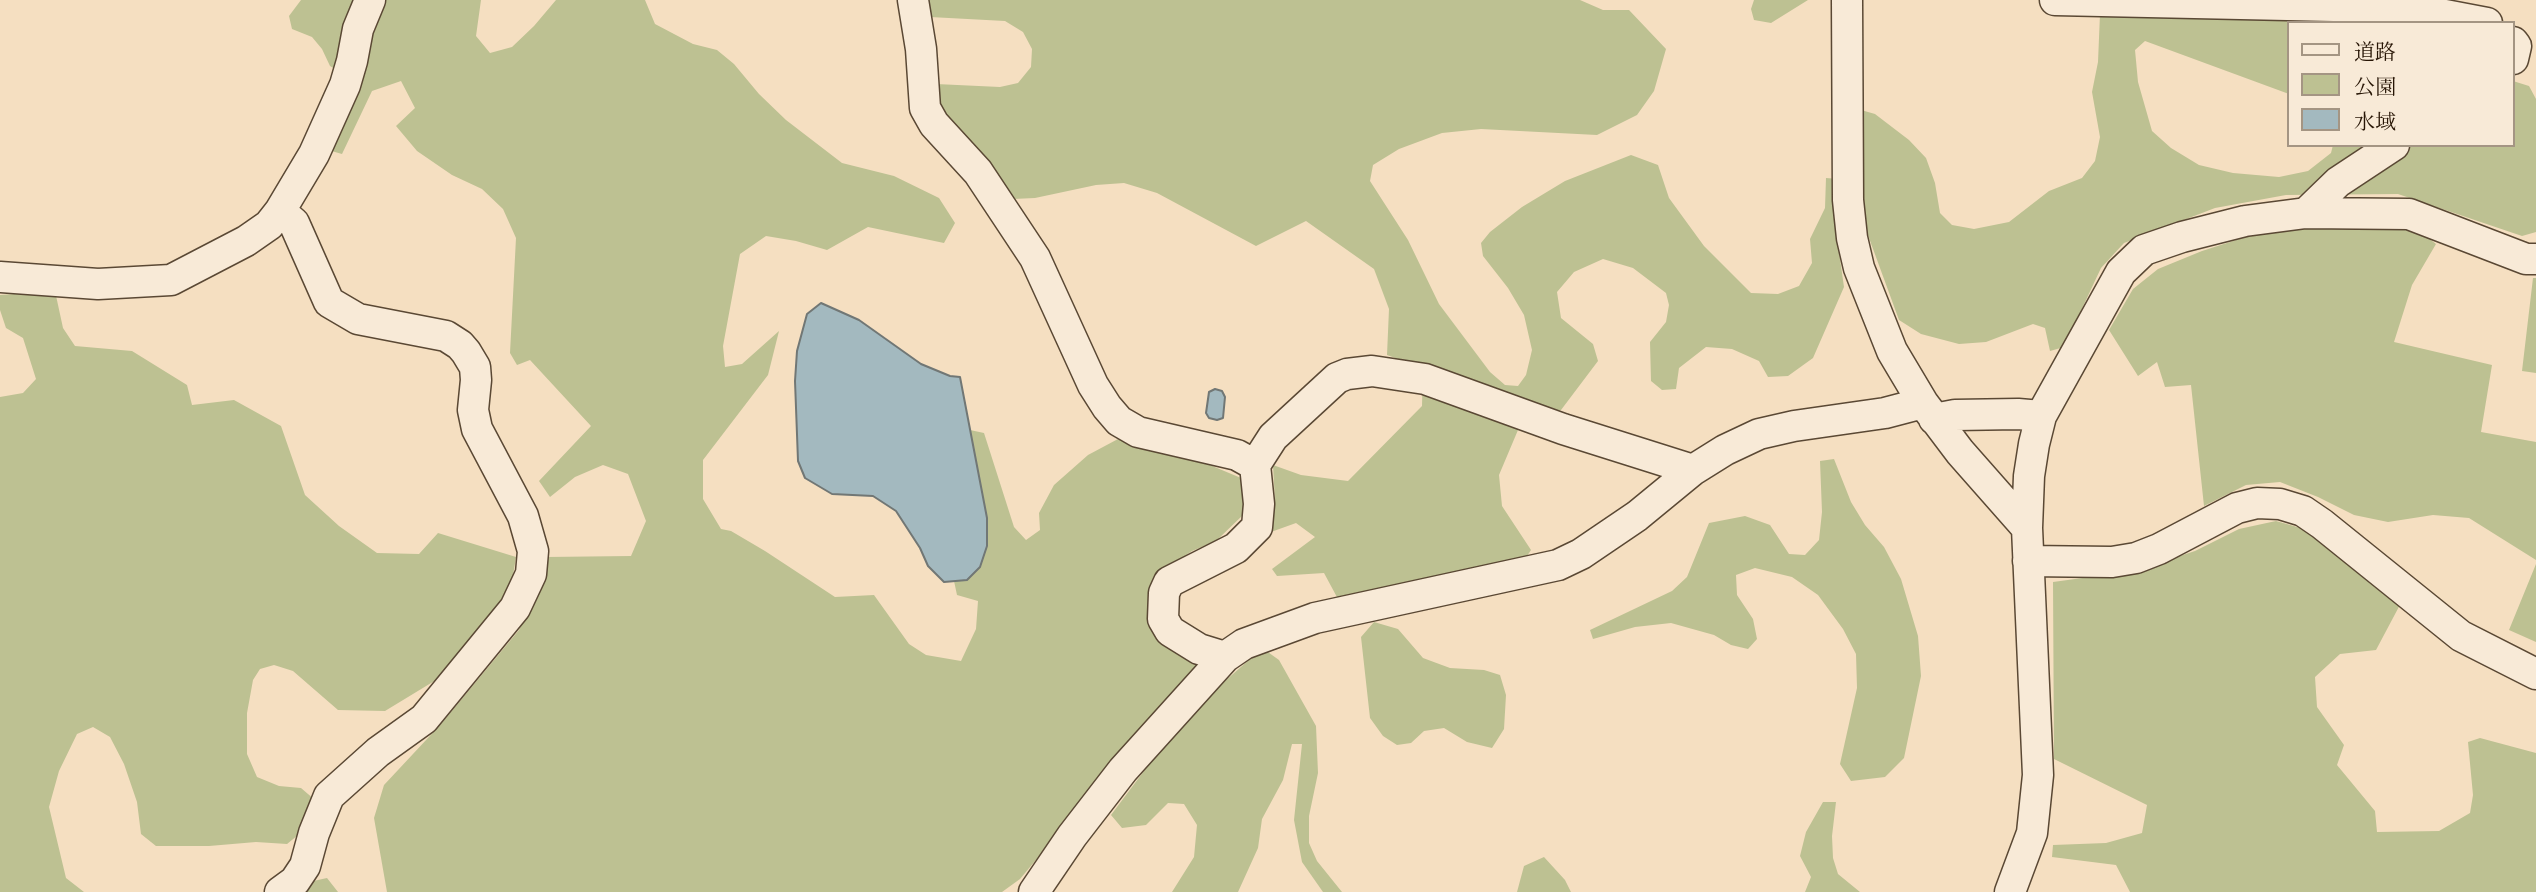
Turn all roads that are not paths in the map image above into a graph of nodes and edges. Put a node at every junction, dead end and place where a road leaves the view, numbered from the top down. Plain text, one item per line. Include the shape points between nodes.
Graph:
1 (370, 0) edge
2 (913, 0) edge
3 (1847, 0) edge
4 (2055, 0) edge
5 (2477, 21) edge
6 (2391, 147) edge
7 (280, 211) junction
8 (2306, 213) junction
9 (2536, 259) edge
10 (0, 277) edge
11 (1928, 411) junction
12 (2041, 416) junction
13 (1255, 465) junction
14 (1693, 470) junction
15 (2027, 528) junction
16 (2028, 561) junction
17 (1225, 657) junction
18 (2536, 674) edge
19 (280, 892) edge
20 (1034, 892) edge
21 (2010, 892) edge

1 - 7 street via 345,85 314,154
2 - 13 street via 925,108 978,172 1035,258 1107,407 1138,432 1237,455
3 - 11 street via 1846,133 1852,238 1878,320
4 - 5 street via 2380,7
6 - 8 street via 2338,182
7 - 10 street via 246,241 172,280 98,284
7 - 19 street via 294,223 329,302 358,319 446,336 466,352 475,367 477,429 523,516 533,551 531,574 508,617 424,719 329,796 305,866
8 - 9 street via 2409,214
8 - 12 street via 2245,221 2144,250 2121,272
11 - 12 street
11 - 14 street via 1885,412 1759,434
11 - 15 street
12 - 15 street via 2029,476
13 - 14 street via 1273,437 1337,378 1372,371 1425,379
13 - 17 street via 1257,527 1236,548 1170,582 1164,593 1163,619 1170,631 1199,649
14 - 17 street via 1637,516 1558,565 1315,618 1244,643
15 - 16 street
16 - 18 street via 2136,558 2237,508 2280,504 2303,511 2322,524 2461,636
16 - 21 street via 2038,775 2032,833
17 - 20 street via 1123,770

